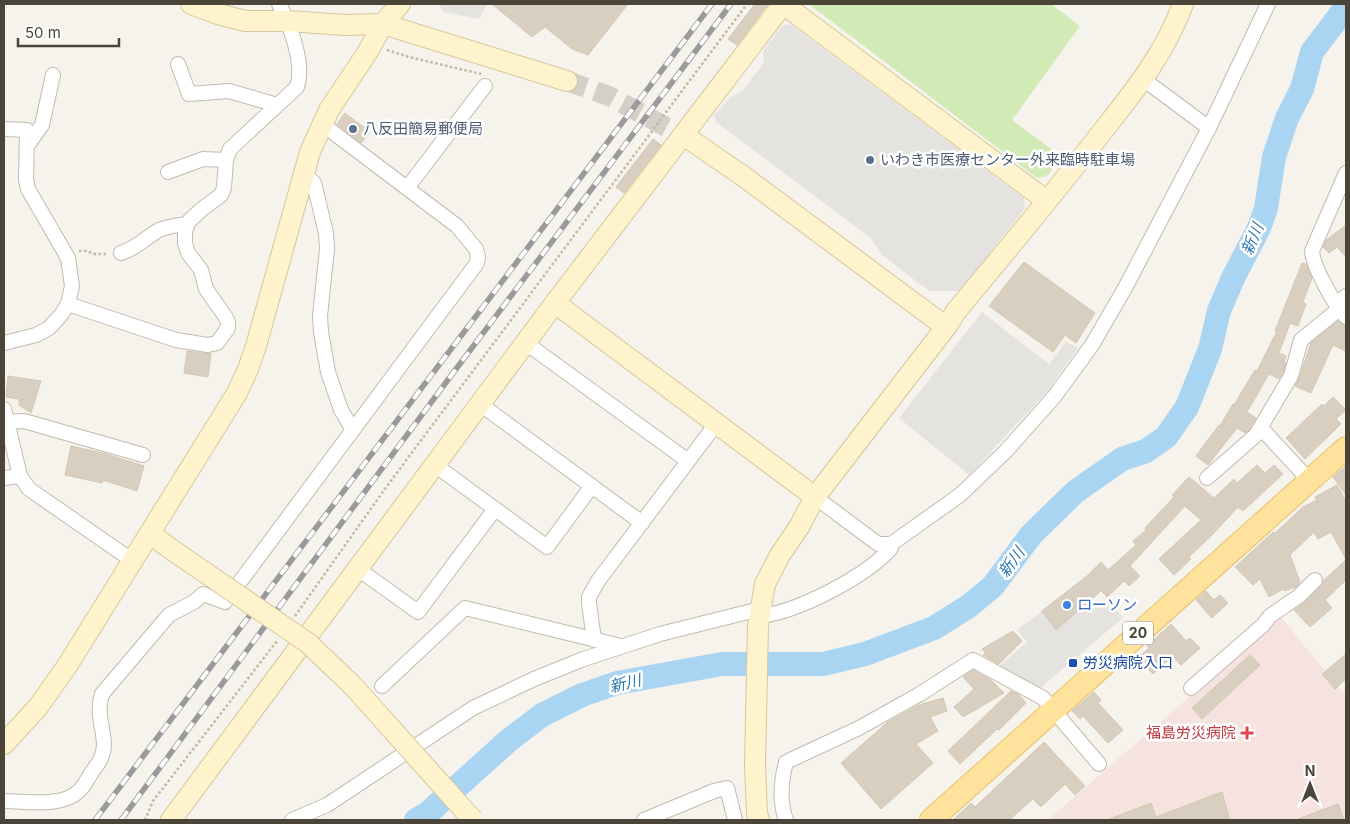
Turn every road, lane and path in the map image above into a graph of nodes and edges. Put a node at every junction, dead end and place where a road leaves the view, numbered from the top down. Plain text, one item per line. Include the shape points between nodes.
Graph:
1 (191, 4) edge
2 (400, 4) edge
3 (746, 4) edge
4 (783, 4) edge
5 (1183, 4) edge
6 (1268, 4) edge
7 (283, 13) edge
8 (383, 24) junction
9 (371, 45) junction
10 (178, 64) dead end
11 (53, 75) dead end
12 (1143, 79) junction
13 (484, 80) joint
14 (567, 81) tunnel mouth
15 (277, 106) junction
16 (322, 124) junction
17 (1209, 128) junction
18 (4, 129) edge
19 (692, 141) tunnel mouth
20 (27, 146) junction
21 (226, 160) junction
22 (168, 172) dead end
23 (1346, 173) edge
24 (304, 174) junction
25 (407, 188) junction
26 (1047, 201) junction
27 (188, 224) junction
28 (65, 253) junction
29 (121, 253) joint
30 (555, 303) junction
31 (68, 304) junction
32 (1342, 307) edge
33 (946, 327) junction
34 (4, 343) edge
35 (526, 343) junction
36 (480, 404) junction
37 (5, 416) edge
38 (716, 424) junction
39 (1261, 428) junction
40 (353, 430) junction
41 (1346, 448) edge
42 (143, 456) dead end
43 (688, 461) junction
44 (435, 465) junction
45 (20, 476) junction
46 (4, 478) edge
47 (1207, 478) dead end
48 (1309, 480) junction
49 (592, 486) junction
50 (815, 497) junction
51 (495, 509) junction
52 (642, 523) junction
53 (150, 534) junction
54 (891, 544) junction
55 (133, 561) junction
56 (358, 569) junction
57 (1315, 580) dead end
58 (759, 617) junction
59 (293, 618) dead end
60 (282, 634) dead end
61 (594, 640) junction
62 (622, 646) junction
63 (382, 686) dead end
64 (1191, 688) dead end
65 (1054, 709) junction
66 (4, 744) edge
67 (1099, 764) dead end
68 (4, 801) edge
69 (175, 819) edge
70 (145, 820) edge
71 (292, 820) edge
72 (473, 820) edge
73 (644, 820) edge
74 (735, 820) edge
75 (759, 820) edge
76 (786, 820) edge
77 (931, 820) edge

1 - 7 street via 245,21
2 - 8 street
3 - 59 path via 387,486
4 - 26 street
4 - 30 street
5 - 12 street via 1162,50
6 - 17 street
7 - 8 street via 345,25
7 - 15 street via 299,65 299,80 297,87
8 - 9 street
8 - 14 street
9 - 13 path
9 - 16 street
10 - 15 street via 189,94 230,91
11 - 20 street via 42,124
12 - 17 street
12 - 26 street
13 - 25 street
15 - 21 street via 230,149
16 - 24 street
16 - 25 street
17 - 54 street via 1125,288 1092,345 1054,397 1006,452 960,495
18 - 20 street via 27,130
19 - 33 street
20 - 28 street via 28,189
21 - 22 street via 202,158
21 - 27 street via 221,195
23 - 32 street via 1312,251
24 - 40 street via 314,182 326,233 320,316 328,372 341,410
24 - 53 street via 248,369 237,393
25 - 40 street via 457,226 476,249 477,263
26 - 33 street
27 - 29 street via 160,230 133,249
27 - 31 street via 185,243 188,253 201,270 206,289 228,322 228,328 217,343 208,345 176,340
28 - 29 path
28 - 31 street via 72,286
30 - 35 street
30 - 38 street
31 - 34 street via 49,328 36,336
32 - 39 street via 1301,340 1291,376
33 - 50 street
35 - 36 street
35 - 43 street
36 - 44 street
36 - 49 street
37 - 42 street
37 - 45 street
38 - 43 street
38 - 50 street
39 - 47 street
39 - 48 street
40 - 68 street via 225,602 203,594 169,615 102,694 99,714 104,751 102,759 79,790 60,802
41 - 48 main road, 20
43 - 52 street
44 - 51 street
44 - 56 street
45 - 46 street
45 - 55 street via 29,489
48 - 65 main road, 20
49 - 51 street via 547,547
49 - 52 street
50 - 54 street via 878,544
50 - 58 street via 770,573
51 - 56 street via 418,612
52 - 61 street via 589,597
53 - 55 street
53 - 72 street, bridge via 308,643 353,686
54 - 58 street via 877,562 840,586 781,612
55 - 66 street via 67,666 38,706
56 - 69 street
57 - 64 street
58 - 62 street via 660,634
58 - 75 street via 755,764
60 - 70 path via 153,802
61 - 62 street
61 - 63 street via 465,608
62 - 71 street via 534,679 472,708 327,805
65 - 67 street
65 - 76 street via 1043,698 973,660 859,728 786,762 782,799
65 - 77 main road, 20
73 - 74 street via 728,788

